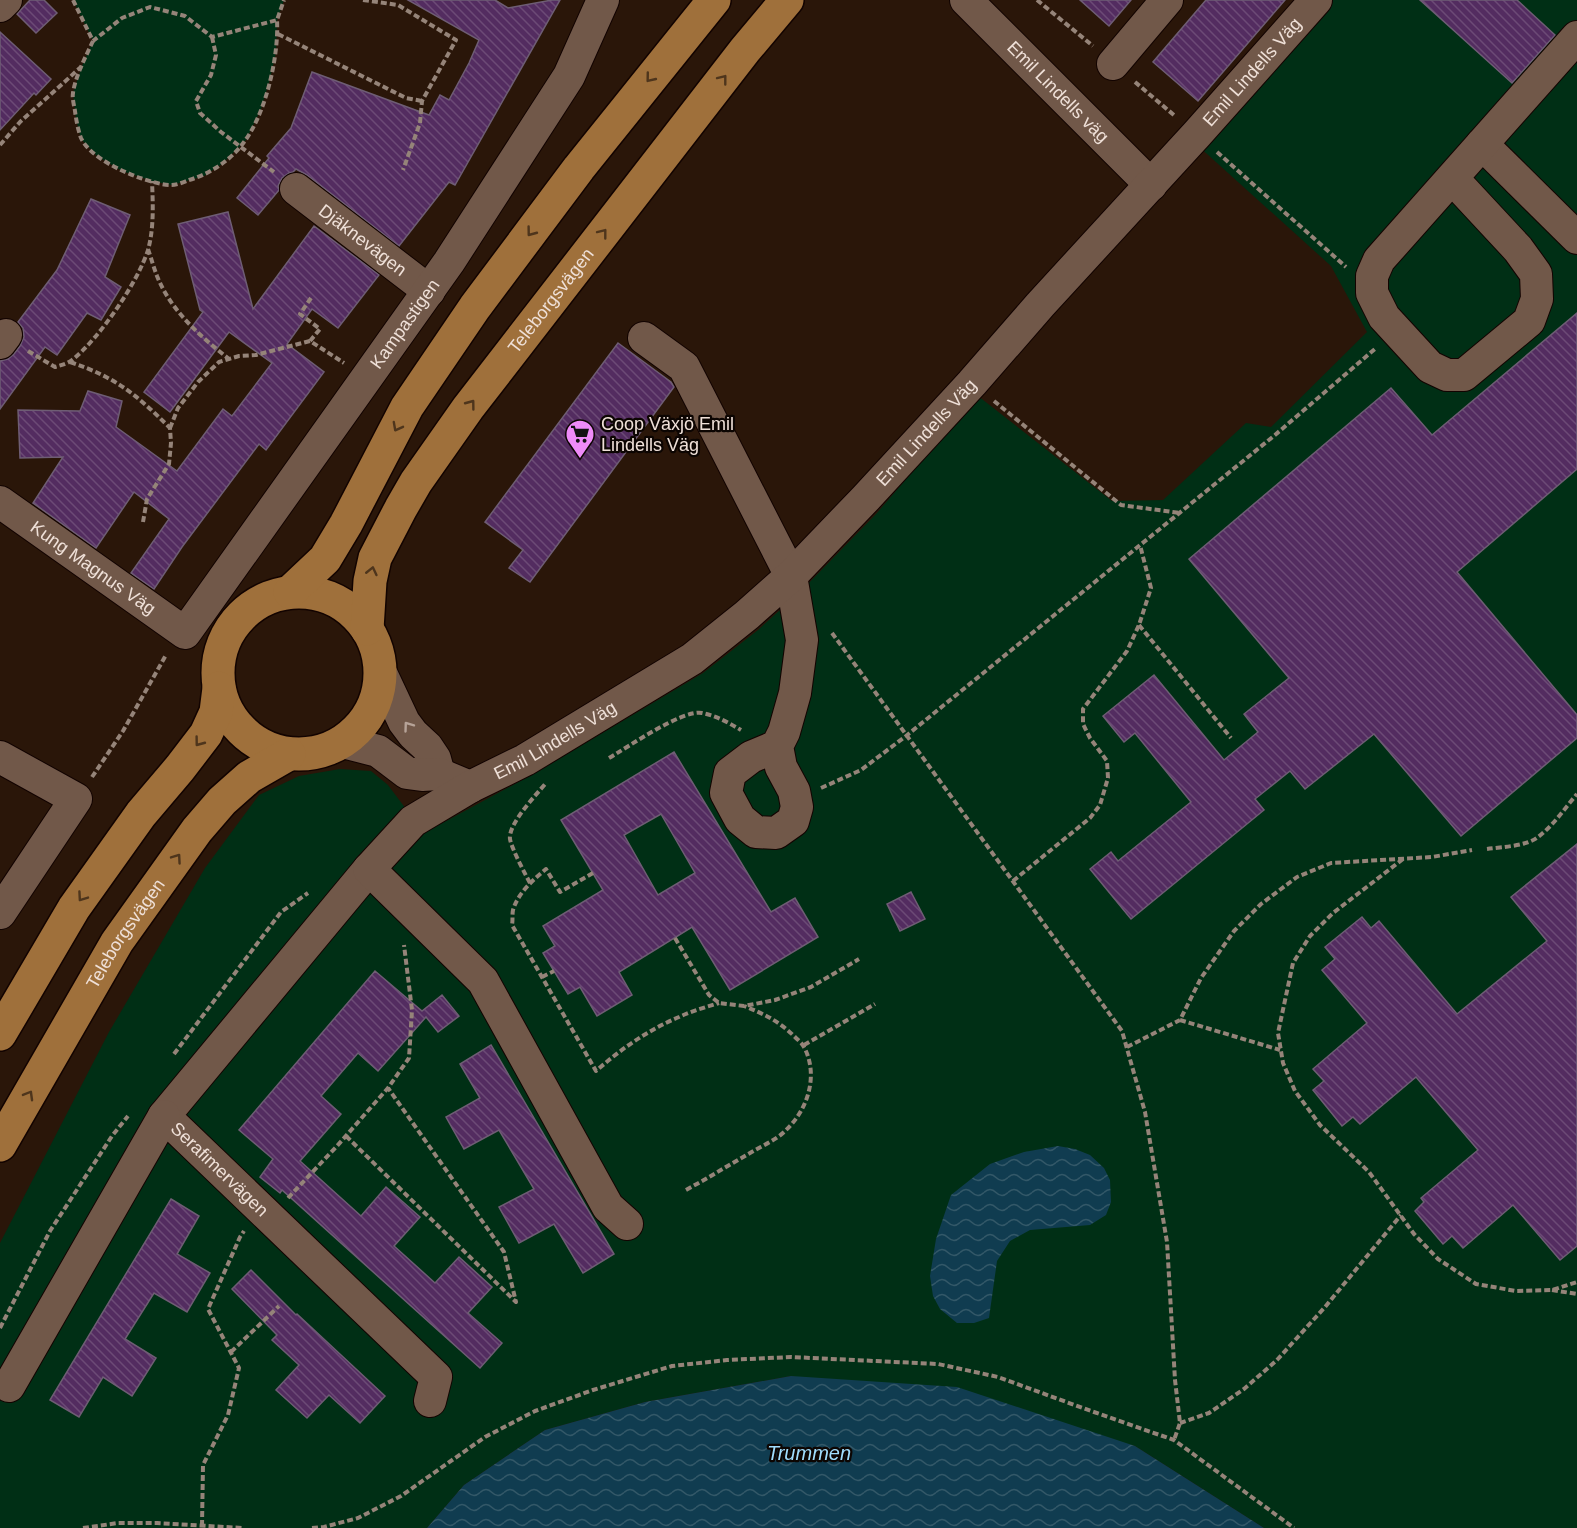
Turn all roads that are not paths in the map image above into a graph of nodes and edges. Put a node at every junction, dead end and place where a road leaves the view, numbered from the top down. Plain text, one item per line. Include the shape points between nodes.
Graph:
1 (6, 0) edge
2 (603, 0) edge
3 (714, 0) edge
4 (787, 0) edge
5 (966, 0) edge
6 (1167, 0) edge
7 (1316, 0) edge
8 (0, 6) edge
9 (1577, 37) edge
10 (1113, 64) dead end
11 (1482, 144) junction
12 (1452, 178) junction
13 (1151, 184) junction
14 (297, 189) road end
15 (1577, 238) edge
16 (429, 291) junction
17 (644, 338) dead end
18 (0, 502) edge
19 (791, 576) junction
20 (290, 592) junction
21 (367, 629) junction
22 (185, 633) joint
23 (381, 673) junction
24 (219, 688) junction
25 (343, 742) junction
26 (769, 750) junction
27 (288, 754) junction
28 (0, 758) edge
29 (440, 774) junction
30 (470, 787) junction
31 (413, 821) joint
32 (369, 869) junction
33 (0, 913) edge
34 (0, 1034) edge
35 (164, 1116) junction
36 (0, 1145) edge
37 (627, 1224) dead end
38 (9, 1386) dead end
39 (430, 1401) dead end

1 - 8 street
2 - 16 street, Kampastigen via 569,76
3 -> 20 main road via 579,168 475,307 407,407 325,559
21 -> 4 main road, Teleborgsvägen via 375,558 416,482 475,399
5 - 13 street, Emil Lindells väg
6 - 10 street
7 - 13 street, Emil Lindells Väg
9 - 11 street
11 - 12 street
11 - 15 street
12 - 12 street via 1536,274 1537,299 1529,321 1464,375 1447,375 1430,367 1384,317 1372,293 1372,276 1379,260
13 - 19 street, Emil Lindells Väg
14 - 16 street, Djäknevägen
16 - 22 street, Kampastigen
17 - 19 street via 684,367
18 - 22 street, Kung Magnus Väg
19 - 26 street via 802,640 795,693 784,732
19 - 30 street, Emil Lindells Väg via 692,659 525,759
20 - 21 main road via 313,593 334,600 353,612
20 - 24 main road via 254,605 228,633 221,650
21 - 23 main road via 375,643
23 - 25 main road via 371,712
29 -> 23 street via 427,747 404,722
24 - 27 main road via 236,725 251,739
24 -> 34 main road via 216,712 206,734 141,814 74,908
25 - 27 main road via 308,754
25 - 29 street via 378,751 408,773
26 - 26 street via 794,790 797,807 793,821 776,833 756,832 740,819 726,793 730,773 751,757
36 -> 27 main road, Teleborgsvägen via 117,942 197,830 249,777
28 - 33 street via 76,799
29 - 30 street
30 - 31 street, Emil Lindells Väg
31 - 32 street, Serafimervägen
32 - 35 street, Serafimervägen
32 - 37 street via 483,981 608,1207
35 - 38 street
35 - 39 street, Serafimervägen via 436,1377

